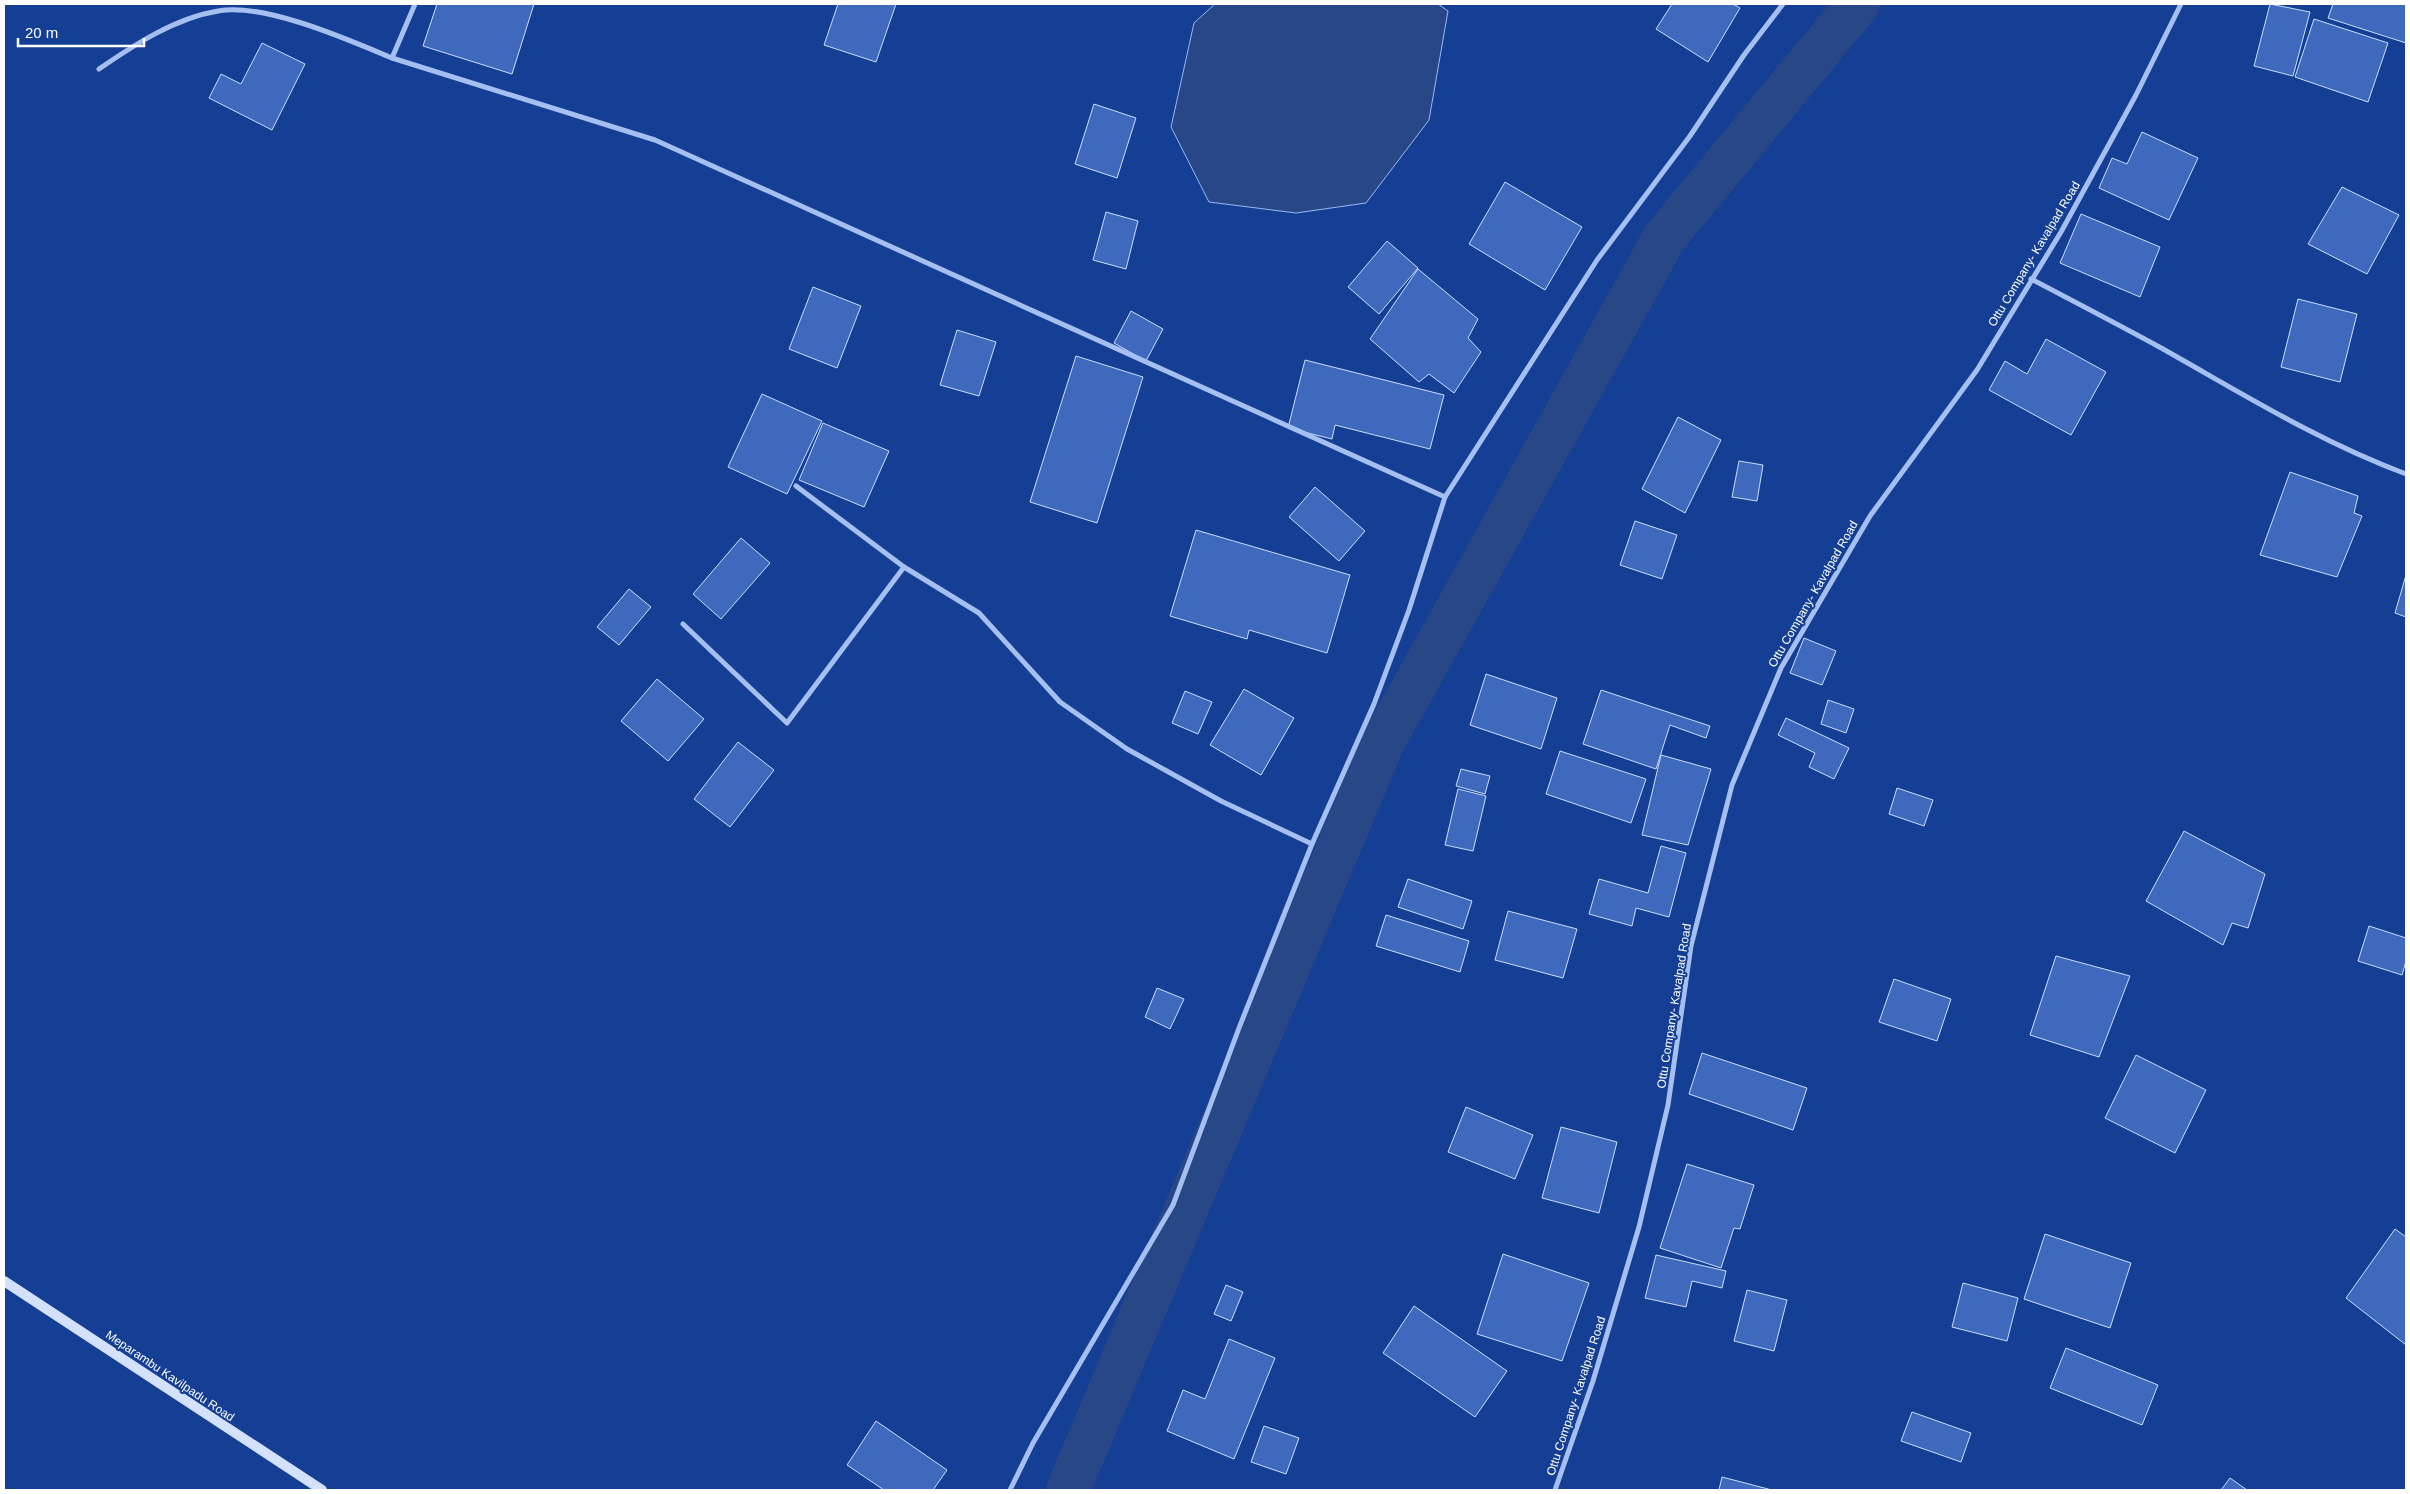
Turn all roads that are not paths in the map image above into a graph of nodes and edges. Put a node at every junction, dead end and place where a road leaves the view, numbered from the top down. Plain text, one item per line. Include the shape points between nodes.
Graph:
1 (415, 4) edge
2 (1783, 4) edge
3 (2181, 4) edge
4 (392, 58) junction
5 (99, 69) dead end
6 (2031, 279) junction
7 (2406, 474) edge
8 (796, 486) dead end
9 (1445, 497) junction
10 (904, 568) junction
11 (683, 624) dead end
12 (1312, 844) junction
13 (4, 1281) edge
14 (322, 1490) edge
15 (1010, 1490) edge
16 (1555, 1490) edge

1 - 4 street
2 - 9 street via 1597,260
3 - 6 street, Ottu Company- Kavalpad Road via 2136,95
4 - 5 street via 323,29 238,10 218,11 174,25 142,40
4 - 9 street via 655,140
6 - 7 street via 2292,423 2365,459
6 - 16 street, Ottu Company- Kavalpad Road via 1977,370 1870,516 1781,668 1732,785 1691,946 1668,1105 1640,1227 1593,1381
8 - 10 street
9 - 12 street via 1409,610 1374,704
10 - 11 street via 787,723
10 - 12 street via 979,613 1060,702 1127,749
12 - 15 street via 1173,1205 1033,1443
13 - 14 main road, Meparambu Kavilpadu Road

